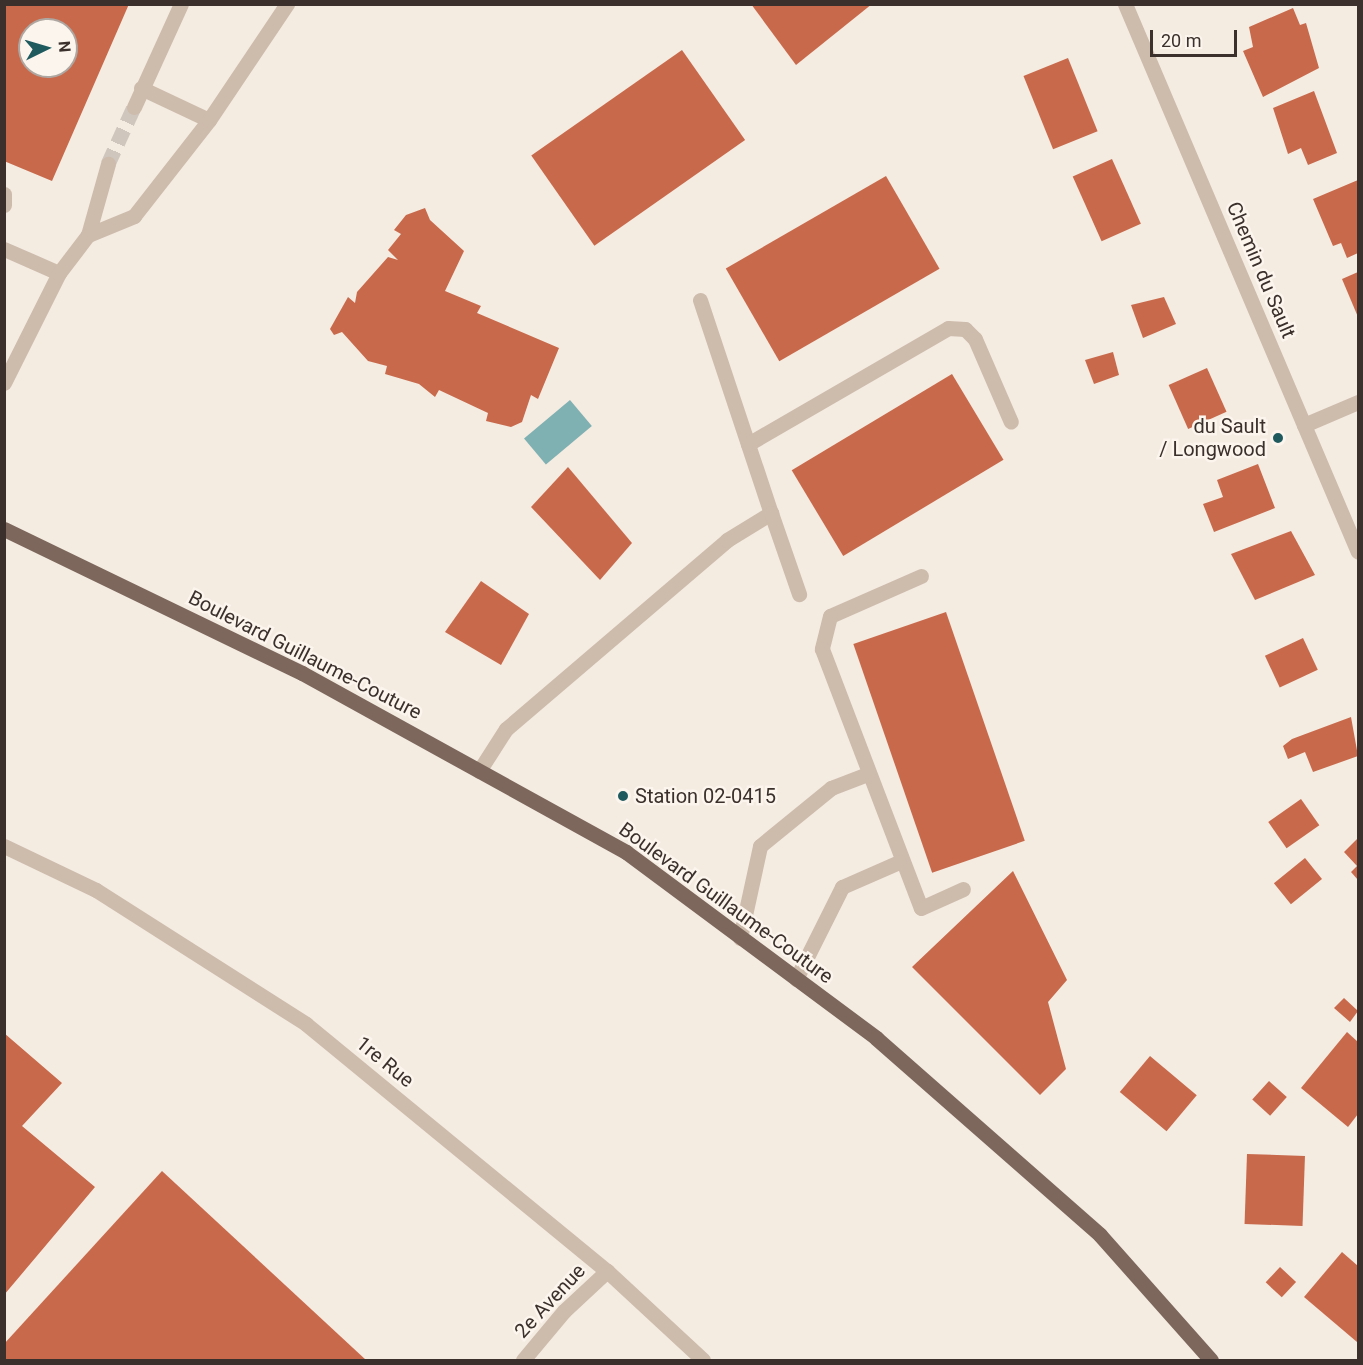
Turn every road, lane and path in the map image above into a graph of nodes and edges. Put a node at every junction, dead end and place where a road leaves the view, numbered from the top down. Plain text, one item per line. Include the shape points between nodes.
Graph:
1 (181, 4) edge
2 (287, 4) edge
3 (1125, 4) edge
4 (141, 88) junction
5 (134, 107) tunnel mouth
6 (209, 120) junction
7 (108, 164) tunnel mouth
8 (4, 194) edge
9 (4, 205) edge
10 (88, 235) junction
11 (4, 249) edge
12 (59, 273) junction
13 (700, 300) dead end
14 (4, 383) edge
15 (1359, 402) edge
16 (1011, 422) dead end
17 (1304, 425) junction
18 (748, 444) junction
19 (771, 513) junction
20 (4, 529) edge
21 (1359, 552) edge
22 (921, 576) dead end
23 (799, 594) dead end
24 (479, 771) junction
25 (867, 774) junction
26 (4, 846) edge
27 (899, 862) junction
28 (963, 889) dead end
29 (740, 938) junction
30 (796, 979) junction
31 (607, 1270) junction
32 (523, 1360) edge
33 (703, 1360) edge
34 (1211, 1360) edge

1 - 4 street
2 - 6 street
3 - 17 street, Chemin du Sault
4 - 5 street
4 - 6 street
6 - 10 street via 134,216
7 - 10 street
8 - 9 street
10 - 12 street
11 - 12 street
12 - 14 street
13 - 18 street
15 - 17 street
16 - 18 street via 975,339 965,329 948,328
17 - 21 street, Chemin du Sault
18 - 19 street
19 - 23 street
19 - 24 street via 728,540 506,729
20 - 24 main road, Boulevard Guillaume-Couture via 302,673
22 - 25 street via 830,616 822,649
24 - 29 main road, Boulevard Guillaume-Couture via 626,852
25 - 27 street
25 - 29 street via 831,788 760,846
26 - 31 street, 1re Rue via 96,890 306,1024
27 - 28 street via 921,908
27 - 30 street via 842,887
29 - 30 main road, Boulevard Guillaume-Couture
30 - 34 main road, Boulevard Guillaume-Couture via 876,1038 1100,1235
31 - 32 street, 2e Avenue via 564,1311
31 - 33 street, 1re Rue

